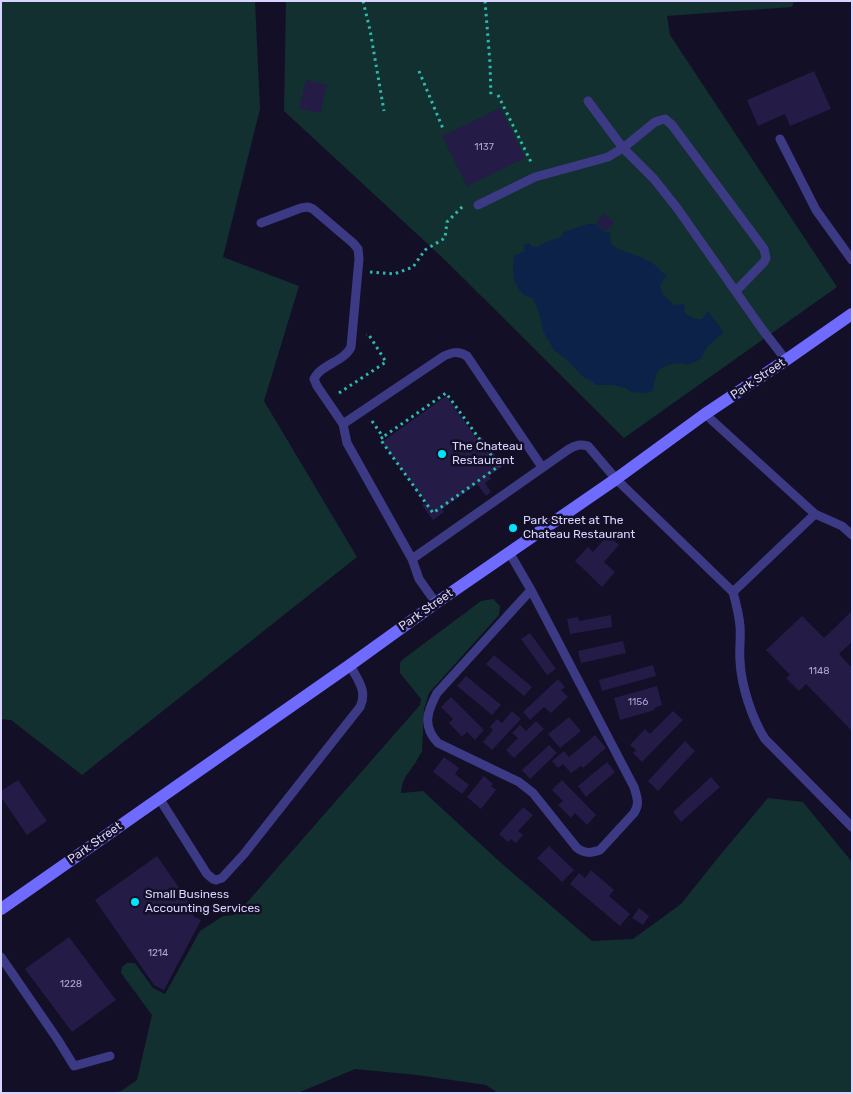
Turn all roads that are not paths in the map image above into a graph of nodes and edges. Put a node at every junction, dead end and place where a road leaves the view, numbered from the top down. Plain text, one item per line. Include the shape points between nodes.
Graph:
1 (588, 100) dead end
2 (780, 139) dead end
3 (623, 148) junction
4 (478, 205) dead end
5 (261, 222) dead end
6 (852, 260) edge
7 (736, 291) junction
8 (852, 314) edge
9 (786, 360) junction
10 (705, 414) junction
11 (343, 424) junction
12 (542, 467) junction
13 (616, 479) junction
14 (815, 514) junction
15 (852, 535) edge
16 (509, 552) junction
17 (412, 559) junction
18 (531, 590) junction
19 (733, 592) junction
20 (436, 603) junction
21 (350, 665) junction
22 (159, 798) junction
23 (852, 827) edge
24 (1, 909) edge
25 (1, 957) edge
26 (110, 1056) dead end

1 - 3 lane
2 - 6 lane via 816,210
3 - 4 lane via 608,157 542,174
3 - 7 lane via 660,186
3 - 7 lane via 655,122 665,119 672,125 764,249 764,262
5 - 11 lane via 308,207 358,249 352,344 347,353 314,379
7 - 9 lane
8 - 9 main road, Park Street
9 - 10 main road, Park Street
10 - 13 main road, Park Street
10 - 14 lane
11 - 12 lane via 444,356 462,353
11 - 17 lane via 347,443
12 - 13 lane via 574,446 583,445 588,446
12 - 17 lane
13 - 16 main road, Park Street
13 - 19 lane
14 - 15 lane via 842,526
14 - 19 lane
16 - 18 lane
16 - 20 main road, Park Street
17 - 20 lane via 419,579
18 - 18 lane via 634,787 638,801 634,813 600,850 588,854 577,848 533,793 519,782 438,743 432,737 427,722 437,694
19 - 23 lane via 740,627 742,682 756,724 765,738
20 - 21 main road, Park Street
21 - 22 main road, Park Street
21 - 22 lane via 363,689 360,707 222,878 216,880 207,874
22 - 24 main road, Park Street
25 - 26 lane via 74,1066

